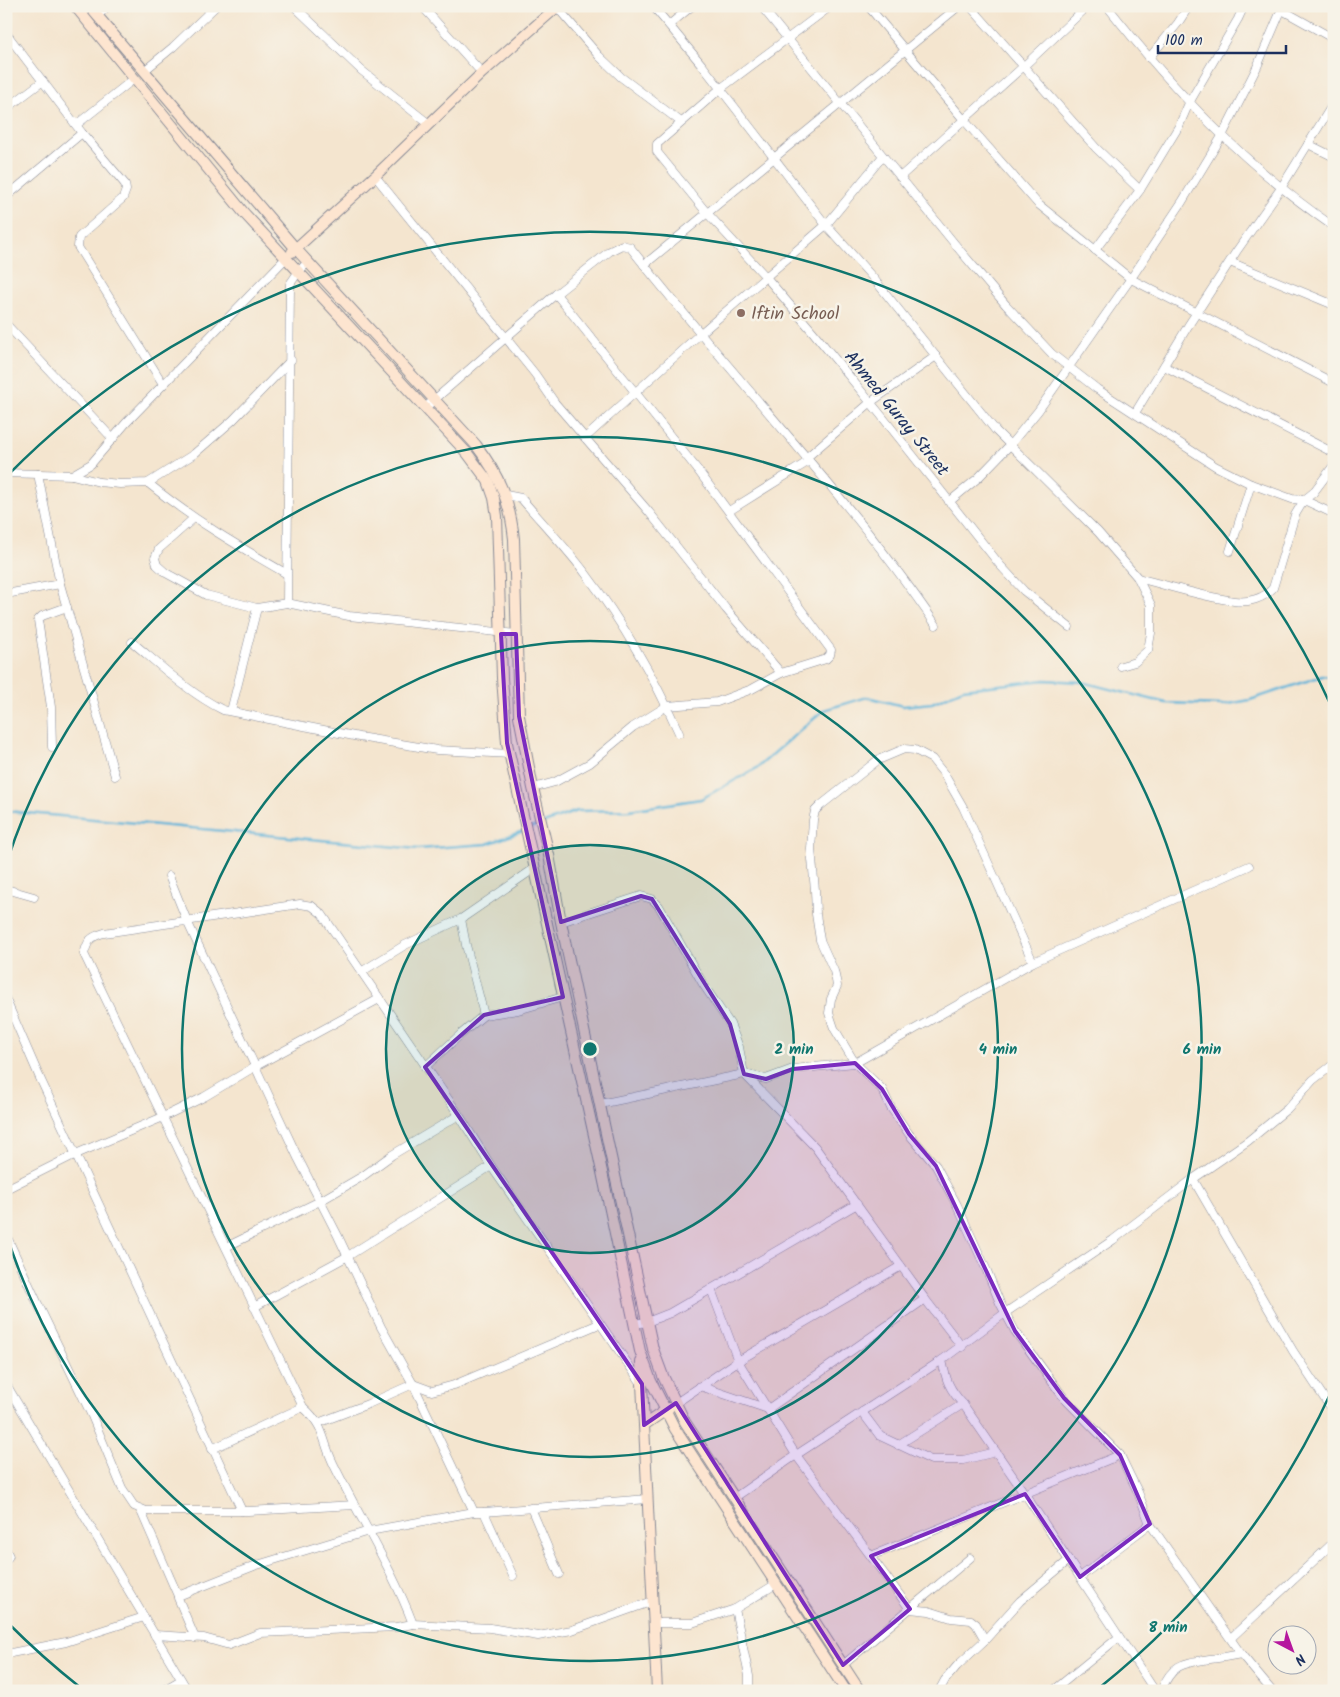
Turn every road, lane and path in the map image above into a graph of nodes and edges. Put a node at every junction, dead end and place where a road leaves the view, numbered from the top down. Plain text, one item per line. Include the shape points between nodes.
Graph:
1 (75, 6) edge
2 (89, 6) edge
3 (108, 6) edge
4 (216, 6) edge
5 (653, 6) edge
6 (692, 6) edge
7 (761, 6) edge
8 (831, 6) edge
9 (868, 6) edge
10 (959, 6) edge
11 (970, 6) edge
12 (1088, 6) edge
13 (1106, 6) edge
14 (1189, 6) edge
15 (1244, 6) edge
16 (296, 7) edge
17 (426, 7) edge
18 (557, 7) edge
19 (1282, 8) edge
20 (98, 16) junction
21 (669, 25) junction
22 (6, 33) edge
23 (1334, 39) edge
24 (788, 40) junction
25 (905, 50) junction
26 (1148, 58) junction
27 (1023, 67) junction
28 (144, 71) junction
29 (482, 73) junction
30 (135, 78) junction
31 (43, 81) junction
32 (720, 89) junction
33 (1334, 102) edge
34 (1189, 103) junction
35 (839, 104) junction
36 (6, 109) edge
37 (964, 120) junction
38 (681, 122) junction
39 (429, 124) junction
40 (76, 125) junction
41 (82, 133) junction
42 (1222, 136) junction
43 (1308, 144) junction
44 (883, 156) junction
45 (1334, 156) edge
46 (774, 158) junction
47 (375, 176) junction
48 (900, 177) junction
49 (1281, 188) junction
50 (1140, 190) junction
51 (6, 197) edge
52 (707, 213) junction
53 (826, 225) junction
54 (1334, 227) edge
55 (296, 249) junction
56 (1095, 250) junction
57 (286, 258) junction
58 (308, 262) junction
59 (1230, 262) junction
60 (644, 265) junction
61 (298, 271) junction
62 (766, 277) junction
63 (1131, 279) junction
64 (556, 294) junction
65 (1334, 305) edge
66 (1197, 312) junction
67 (6, 324) edge
68 (701, 333) junction
69 (506, 338) junction
70 (936, 356) junction
71 (290, 360) junction
72 (1164, 366) junction
73 (1070, 368) junction
74 (1334, 383) edge
75 (163, 384) junction
76 (635, 393) junction
77 (434, 400) junction
78 (871, 402) junction
79 (426, 407) junction
80 (1135, 414) junction
81 (113, 438) junction
82 (585, 438) junction
83 (1010, 445) junction
84 (1334, 453) edge
85 (807, 460) junction
86 (1334, 465) edge
87 (6, 473) edge
88 (38, 474) junction
89 (72, 475) junction
90 (148, 483) junction
91 (1251, 484) junction
92 (506, 496) junction
93 (1304, 500) junction
94 (949, 502) junction
95 (728, 511) junction
96 (1334, 514) edge
97 (194, 518) junction
98 (1230, 551) dead end
99 (287, 574) junction
100 (1138, 578) junction
101 (60, 584) junction
102 (6, 594) edge
103 (287, 603) junction
104 (67, 607) junction
105 (256, 608) junction
106 (936, 625) dead end
107 (1069, 627) dead end
108 (501, 634) junction
109 (516, 634) junction
110 (132, 642) dead end
111 (1121, 666) dead end
112 (781, 673) junction
113 (667, 706) junction
114 (231, 711) junction
115 (679, 733) dead end
116 (52, 747) dead end
117 (510, 754) junction
118 (114, 776) dead end
119 (534, 793) junction
120 (534, 865) junction
121 (1249, 866) dead end
122 (169, 876) dead end
123 (6, 889) edge
124 (34, 897) dead end
125 (461, 919) junction
126 (187, 921) junction
127 (561, 922) junction
128 (1033, 962) junction
129 (361, 972) junction
130 (563, 997) junction
131 (380, 999) junction
132 (6, 1000) edge
133 (484, 1015) junction
134 (855, 1063) junction
135 (1334, 1064) edge
136 (256, 1066) junction
137 (425, 1067) junction
138 (744, 1074) junction
139 (600, 1104) junction
140 (459, 1115) junction
141 (163, 1117) junction
142 (76, 1154) junction
143 (491, 1166) junction
144 (1193, 1179) junction
145 (6, 1189) edge
146 (320, 1201) junction
147 (857, 1204) junction
148 (6, 1235) edge
149 (226, 1247) junction
150 (348, 1256) junction
151 (901, 1266) junction
152 (711, 1289) junction
153 (925, 1299) junction
154 (254, 1307) junction
155 (1005, 1313) junction
156 (647, 1322) junction
157 (599, 1324) junction
158 (634, 1324) junction
159 (962, 1347) junction
160 (640, 1351) junction
161 (942, 1360) junction
162 (738, 1361) junction
163 (413, 1384) junction
164 (642, 1384) junction
165 (7, 1385) edge
166 (700, 1386) junction
167 (676, 1403) junction
168 (963, 1404) junction
169 (303, 1408) junction
170 (768, 1409) junction
171 (665, 1411) junction
172 (862, 1412) junction
173 (1334, 1412) edge
174 (318, 1423) junction
175 (644, 1425) junction
176 (898, 1446) junction
177 (212, 1449) junction
178 (996, 1452) junction
179 (796, 1455) junction
180 (1120, 1455) junction
181 (1025, 1494) junction
182 (734, 1498) junction
183 (648, 1499) junction
184 (355, 1505) junction
185 (531, 1508) junction
186 (140, 1509) junction
187 (242, 1512) junction
188 (474, 1512) junction
189 (484, 1512) junction
190 (1150, 1524) junction
191 (369, 1531) junction
192 (1334, 1542) edge
193 (6, 1550) edge
194 (871, 1556) junction
195 (970, 1558) dead end
196 (6, 1560) edge
197 (1069, 1560) junction
198 (558, 1574) dead end
199 (513, 1576) dead end
200 (1080, 1577) junction
201 (776, 1584) junction
202 (178, 1596) junction
203 (653, 1601) junction
204 (735, 1609) junction
205 (910, 1609) junction
206 (144, 1617) junction
207 (654, 1623) junction
208 (413, 1624) junction
209 (155, 1635) junction
210 (1119, 1636) junction
211 (195, 1638) junction
212 (1231, 1638) junction
213 (985, 1640) junction
214 (6, 1654) edge
215 (1241, 1654) junction
216 (843, 1665) junction
217 (181, 1680) junction
218 (162, 1691) edge
219 (188, 1691) edge
220 (657, 1691) edge
221 (749, 1691) edge
222 (846, 1691) edge
223 (860, 1691) edge
224 (939, 1691) edge
225 (1053, 1691) edge
226 (1155, 1691) edge
227 (1162, 1691) edge
228 (1272, 1691) edge

1 - 30 main road
2 - 20 main road
3 - 20 street
4 - 28 street
5 - 21 street
6 - 21 street
7 - 24 street
8 - 24 street, Ahmed Guray Street
9 - 25 street
10 - 25 street
11 - 27 street
12 - 27 street
13 - 26 street
14 - 26 street
15 - 34 street
16 - 39 street via 361,70
17 - 29 street
18 - 29 main road
18 - 38 street via 621,77
19 - 23 street
19 - 42 street
20 - 28 main road
21 - 32 street
22 - 31 street
24 - 32 street, Ahmed Guray Street
24 - 35 street
25 - 35 street
25 - 37 street
26 - 34 street
27 - 37 street
27 - 50 street via 1096,148
28 - 55 main road
29 - 39 main road
30 - 40 street
30 - 57 main road via 244,213
31 - 36 street
31 - 40 street
32 - 38 street, Ahmed Guray Street
32 - 46 street
33 - 43 street
34 - 42 street
34 - 50 street via 1179,126
35 - 44 street
35 - 46 street
37 - 48 street
37 - 56 street via 1038,204
38 - 52 street, Ahmed Guray Street via 657,144 656,152
39 - 47 main road
40 - 41 street
41 - 51 street
41 - 75 street via 125,184 126,190 123,198 79,237 78,247
42 - 49 street
42 - 63 street
43 - 45 street
43 - 49 street
44 - 48 street
44 - 53 street
46 - 52 street
46 - 53 street
47 - 55 main road
47 - 69 street
48 - 73 street via 1006,305 1052,354
49 - 54 street
49 - 59 street
50 - 56 street
52 - 60 street
52 - 62 street, Ahmed Guray Street
53 - 62 street
53 - 70 street
55 - 57 main road
55 - 58 main road
56 - 63 street
57 - 61 main road
57 - 75 street
58 - 61 street
58 - 77 main road
59 - 65 street
59 - 66 street
60 - 64 street via 630,247 622,245
60 - 68 street
61 - 71 street via 290,284
61 - 79 main road
62 - 68 street
62 - 78 street, Ahmed Guray Street
63 - 66 street
63 - 73 street
64 - 69 street
64 - 76 street
66 - 72 street
66 - 74 street
67 - 81 street
68 - 76 street
68 - 85 street
69 - 77 street
69 - 82 street
70 - 78 street
70 - 83 street
71 - 90 street via 233,420 194,454
71 - 99 street
72 - 80 street
72 - 84 street
73 - 80 street
73 - 83 street
75 - 81 street
76 - 82 street
76 - 95 street
77 - 79 street
77 - 92 main road via 488,461
78 - 85 street
78 - 94 street, Ahmed Guray Street
79 - 108 main road via 479,468 494,498
80 - 91 street via 1215,466
81 - 89 street via 91,464
82 - 112 street
83 - 94 street
83 - 100 street via 1098,532
85 - 95 street
85 - 106 street via 906,582
86 - 93 street
87 - 88 street
88 - 89 street
88 - 101 street
89 - 90 street via 106,482
90 - 97 street
91 - 93 street via 1292,499
91 - 98 street
92 - 109 main road via 514,539
92 - 113 street via 521,498 585,573 616,616
93 - 96 street
93 - 100 street via 1295,515 1273,588 1256,600 1235,602
94 - 107 street, Ahmed Guray Street via 1024,591
95 - 112 street via 831,650 826,660
97 - 99 street
97 - 105 street via 159,549 154,558 157,566 206,594
99 - 103 street
100 - 111 street via 1151,605 1148,650 1135,662
101 - 102 street
101 - 104 street
103 - 105 street
103 - 108 street via 349,616
104 - 116 street via 38,620 51,707
104 - 118 street
105 - 114 street
108 - 109 street
108 - 117 main road via 504,712
109 - 119 main road via 519,716
110 - 114 street via 207,702
112 - 113 street via 752,689 717,702
113 - 115 street
113 - 119 street via 633,727 590,763
114 - 117 street via 359,738 436,750
117 - 120 main road
119 - 127 main road via 550,856
120 - 125 street
120 - 130 main road
121 - 128 street
122 - 126 street
123 - 124 street
125 - 129 street via 405,945
125 - 133 street
126 - 129 street via 300,904 312,906 322,914
126 - 136 street
126 - 141 street via 92,936 84,954
127 - 138 street via 640,896 652,899 730,1024
127 - 139 main road
128 - 134 street
128 - 134 street via 963,807 944,774 932,759 915,750 904,749 878,760 820,806 813,820 811,849 816,914 820,940 837,986 829,1013
129 - 131 street
130 - 133 street via 518,1010
130 - 158 main road
131 - 136 street
131 - 137 street
132 - 142 street
133 - 137 street
134 - 138 street via 792,1069 766,1079
134 - 155 street via 882,1089 900,1121 936,1166
135 - 144 street via 1248,1141
136 - 141 street
136 - 146 street
137 - 140 street
138 - 139 street
138 - 147 street via 815,1147
139 - 156 main road
140 - 143 street
140 - 146 street
141 - 142 street
141 - 149 street
142 - 145 street
142 - 177 street
143 - 150 street
143 - 157 street
144 - 155 street via 1106,1245
144 - 173 street via 1293,1351
146 - 149 street
146 - 150 street
147 - 151 street
147 - 152 street
148 - 186 street via 92,1416 122,1488 134,1506
149 - 154 street
150 - 154 street
150 - 163 street via 381,1327
151 - 153 street
151 - 162 street
152 - 156 street via 670,1313
152 - 162 street
153 - 159 street
153 - 170 street
154 - 169 street
155 - 159 street
155 - 180 street via 1064,1398
156 - 158 street
156 - 167 main road via 653,1350
157 - 163 street via 454,1385 432,1391
157 - 164 street
158 - 160 main road
159 - 161 street
160 - 164 main road
160 - 171 main road
161 - 168 street via 946,1382
161 - 172 street
162 - 166 street
162 - 170 street
163 - 174 street
163 - 188 street
164 - 175 main road
165 - 206 street
166 - 167 street
166 - 170 street
167 - 171 main road
167 - 182 main road
168 - 176 street
168 - 178 street
169 - 174 street
169 - 177 street
170 - 179 street
171 - 175 main road
171 - 201 main road
172 - 176 street via 880,1436
172 - 179 street
174 - 184 street via 332,1462
175 - 183 main road
176 - 178 street via 931,1460 963,1460
177 - 187 street
178 - 181 street
179 - 182 street
179 - 194 street
180 - 181 street
180 - 190 street
181 - 194 street
181 - 197 street
182 - 216 main road
183 - 185 street
183 - 203 main road
184 - 187 street
184 - 191 street
185 - 189 street
185 - 198 street
186 - 187 street
186 - 202 street
188 - 189 street
188 - 191 street
189 - 199 street
190 - 200 street
190 - 212 street
191 - 202 street via 254,1566
191 - 208 street
192 - 212 street
193 - 196 street via 9,1556
194 - 205 street
195 - 205 street
197 - 200 street
197 - 213 street via 1020,1600
200 - 210 street
201 - 204 street
201 - 222 main road
202 - 211 street
203 - 207 main road
203 - 208 street via 572,1630 538,1636 490,1628
204 - 207 street via 692,1623
204 - 221 street via 749,1676
205 - 213 street via 971,1620
205 - 216 street
206 - 209 street
206 - 214 street via 66,1642
207 - 220 main road
208 - 211 street via 260,1634 229,1645
209 - 211 street
209 - 217 street
210 - 225 street
210 - 226 street
212 - 215 street
213 - 224 street via 957,1666
215 - 227 street via 1178,1666 1165,1680
215 - 228 street
216 - 223 main road
217 - 218 street
217 - 219 street

